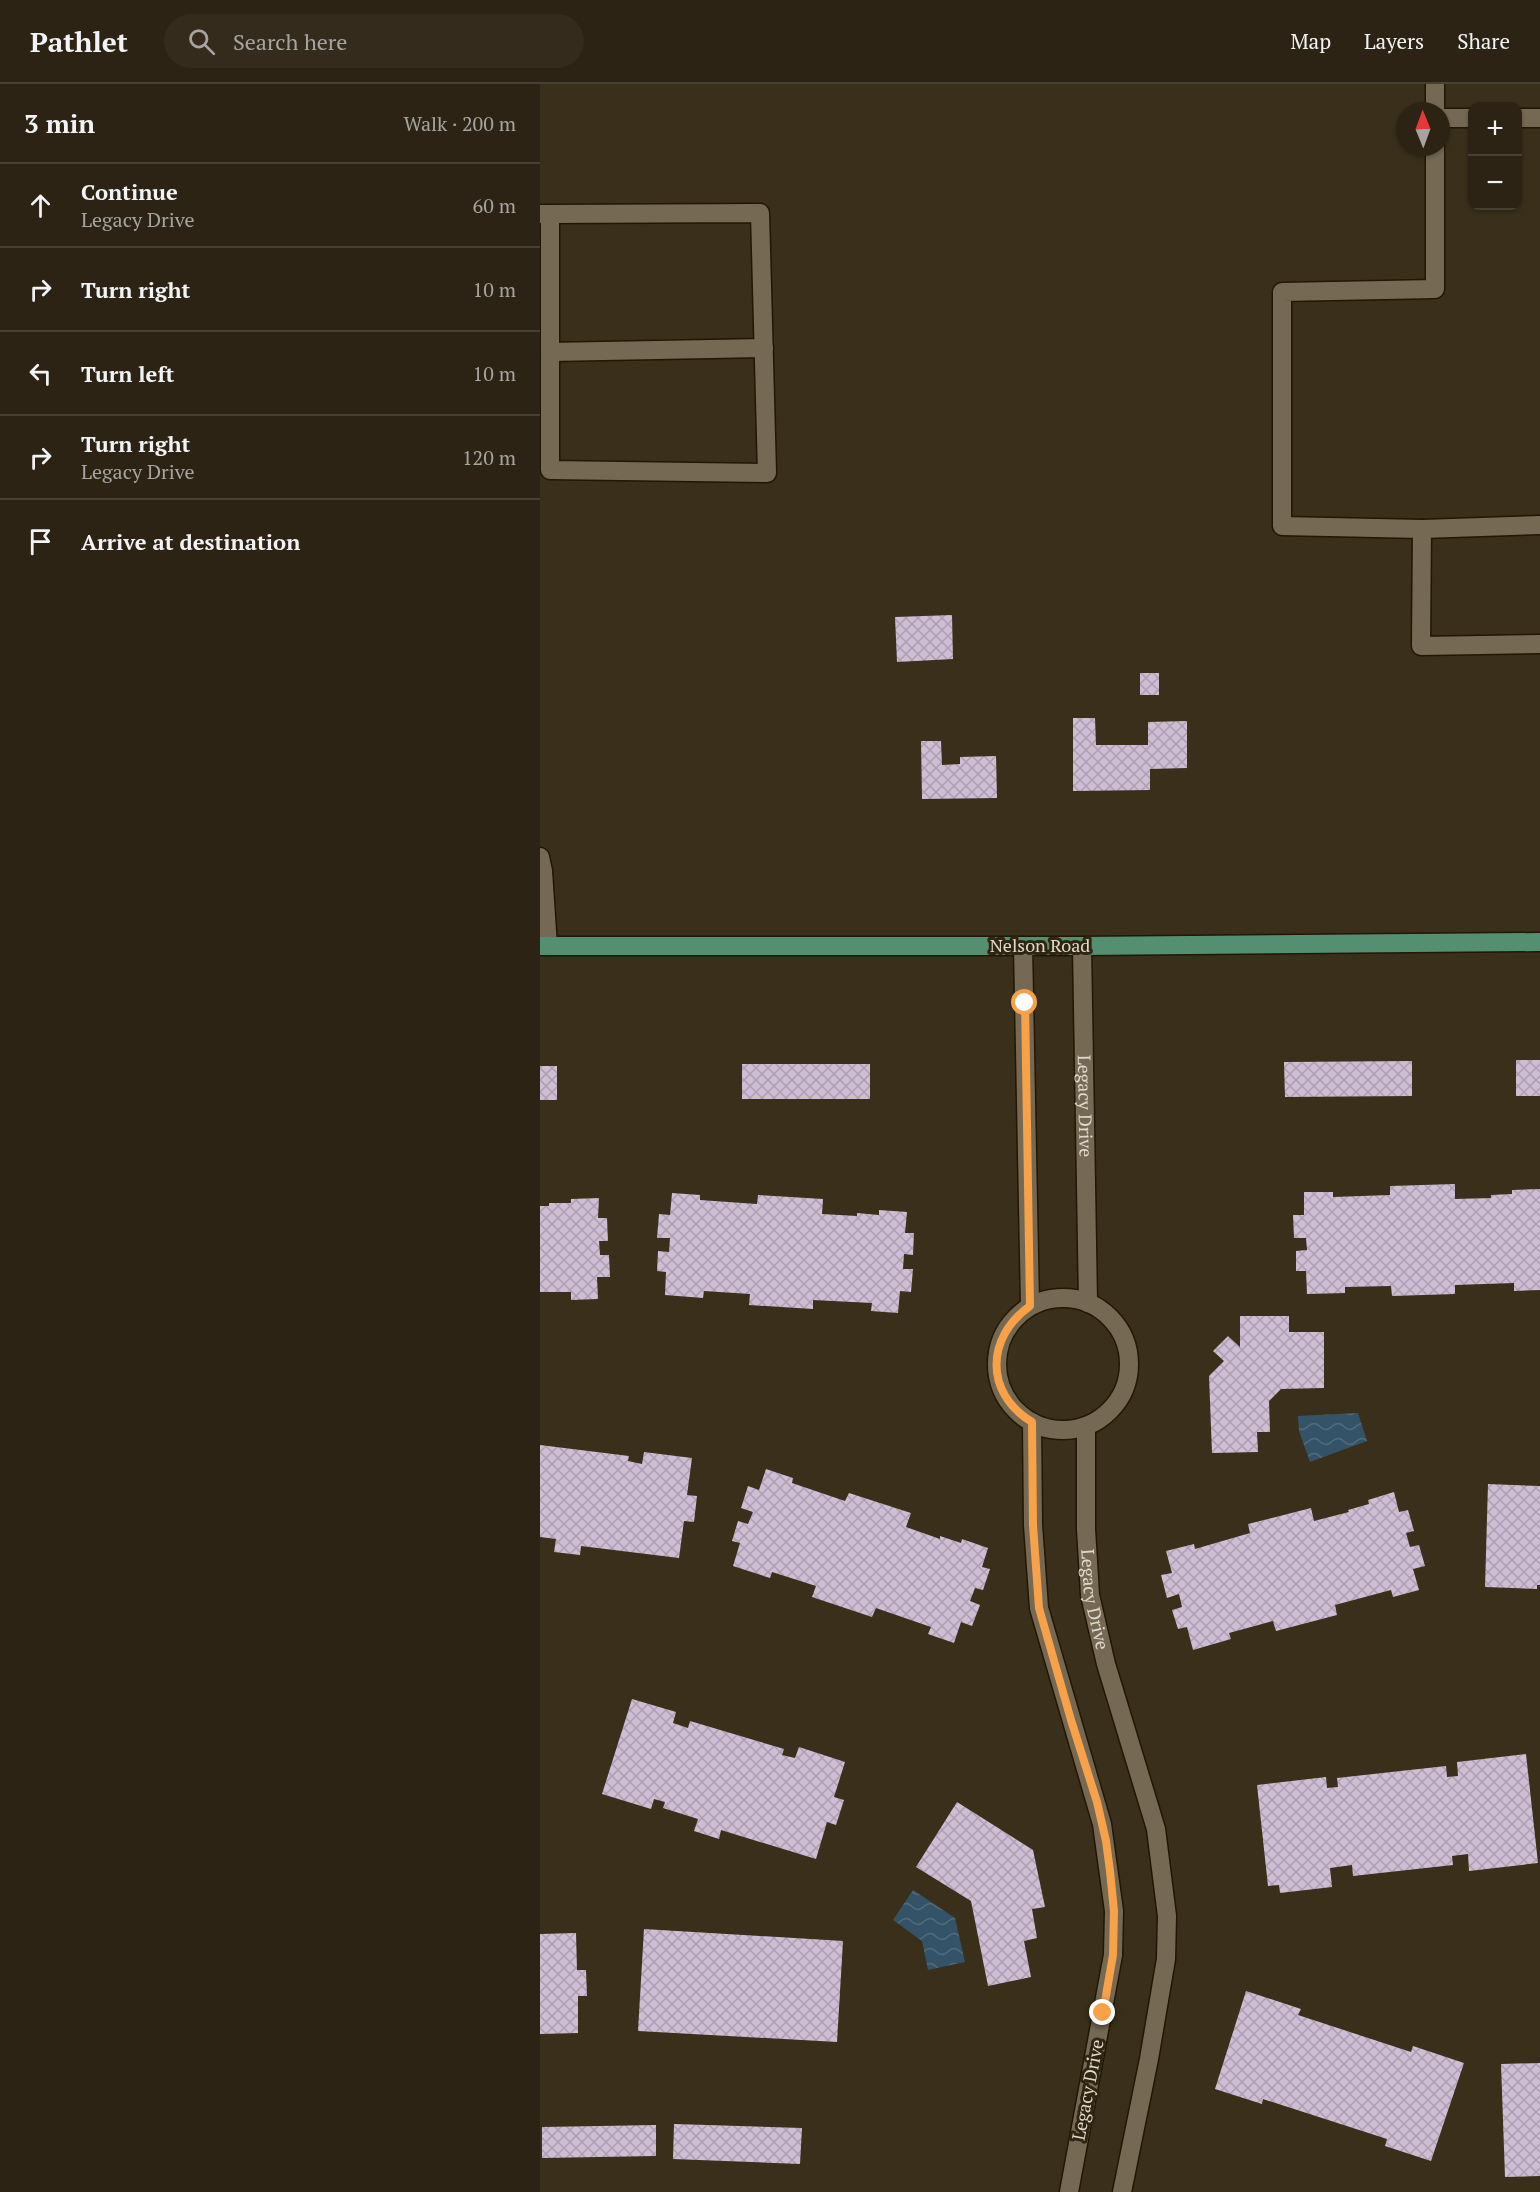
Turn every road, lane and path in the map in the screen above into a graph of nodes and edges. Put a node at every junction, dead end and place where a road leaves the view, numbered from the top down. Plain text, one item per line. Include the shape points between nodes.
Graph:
1 (1435, 84) edge
2 (1435, 102) edge
3 (1450, 118) edge
4 (1468, 118) edge
5 (1522, 118) edge
6 (1540, 118) edge
7 (1435, 156) edge
8 (545, 214) edge
9 (764, 348) junction
10 (550, 352) junction
11 (1540, 525) edge
12 (1422, 529) junction
13 (1540, 644) edge
14 (540, 857) edge
15 (1540, 942) edge
16 (544, 946) edge
17 (1023, 946) junction
18 (1082, 946) junction
19 (1089, 1303) junction
20 (1030, 1306) junction
21 (1032, 1422) junction
22 (1086, 1426) junction
23 (1069, 2192) edge
24 (1122, 2192) edge

1 - 2 street
3 - 4 street
5 - 6 street
7 - 12 street via 1435,289 1282,292 1282,526
8 - 9 street via 760,213
8 - 10 street
9 - 10 street
9 - 10 street via 767,472 550,470
11 - 12 street
12 - 13 street via 1421,646
14 - 16 street
15 - 18 main road, Nelson Road
16 - 17 main road, Nelson Road
17 - 18 main road, Nelson Road
17 - 20 street
18 - 19 street, Legacy Drive
19 - 20 street via 1065,1298
19 - 22 street via 1117,1325 1126,1345 1129,1366 1124,1388 1113,1407
20 - 21 street via 1005,1331 996,1365 1007,1400
21 - 22 street via 1053,1429
21 - 23 street, Legacy Drive via 1039,1608 1102,1824 1114,1911 1113,1955
22 - 24 street, Legacy Drive via 1090,1595 1106,1664 1156,1829 1167,1916 1166,1959

